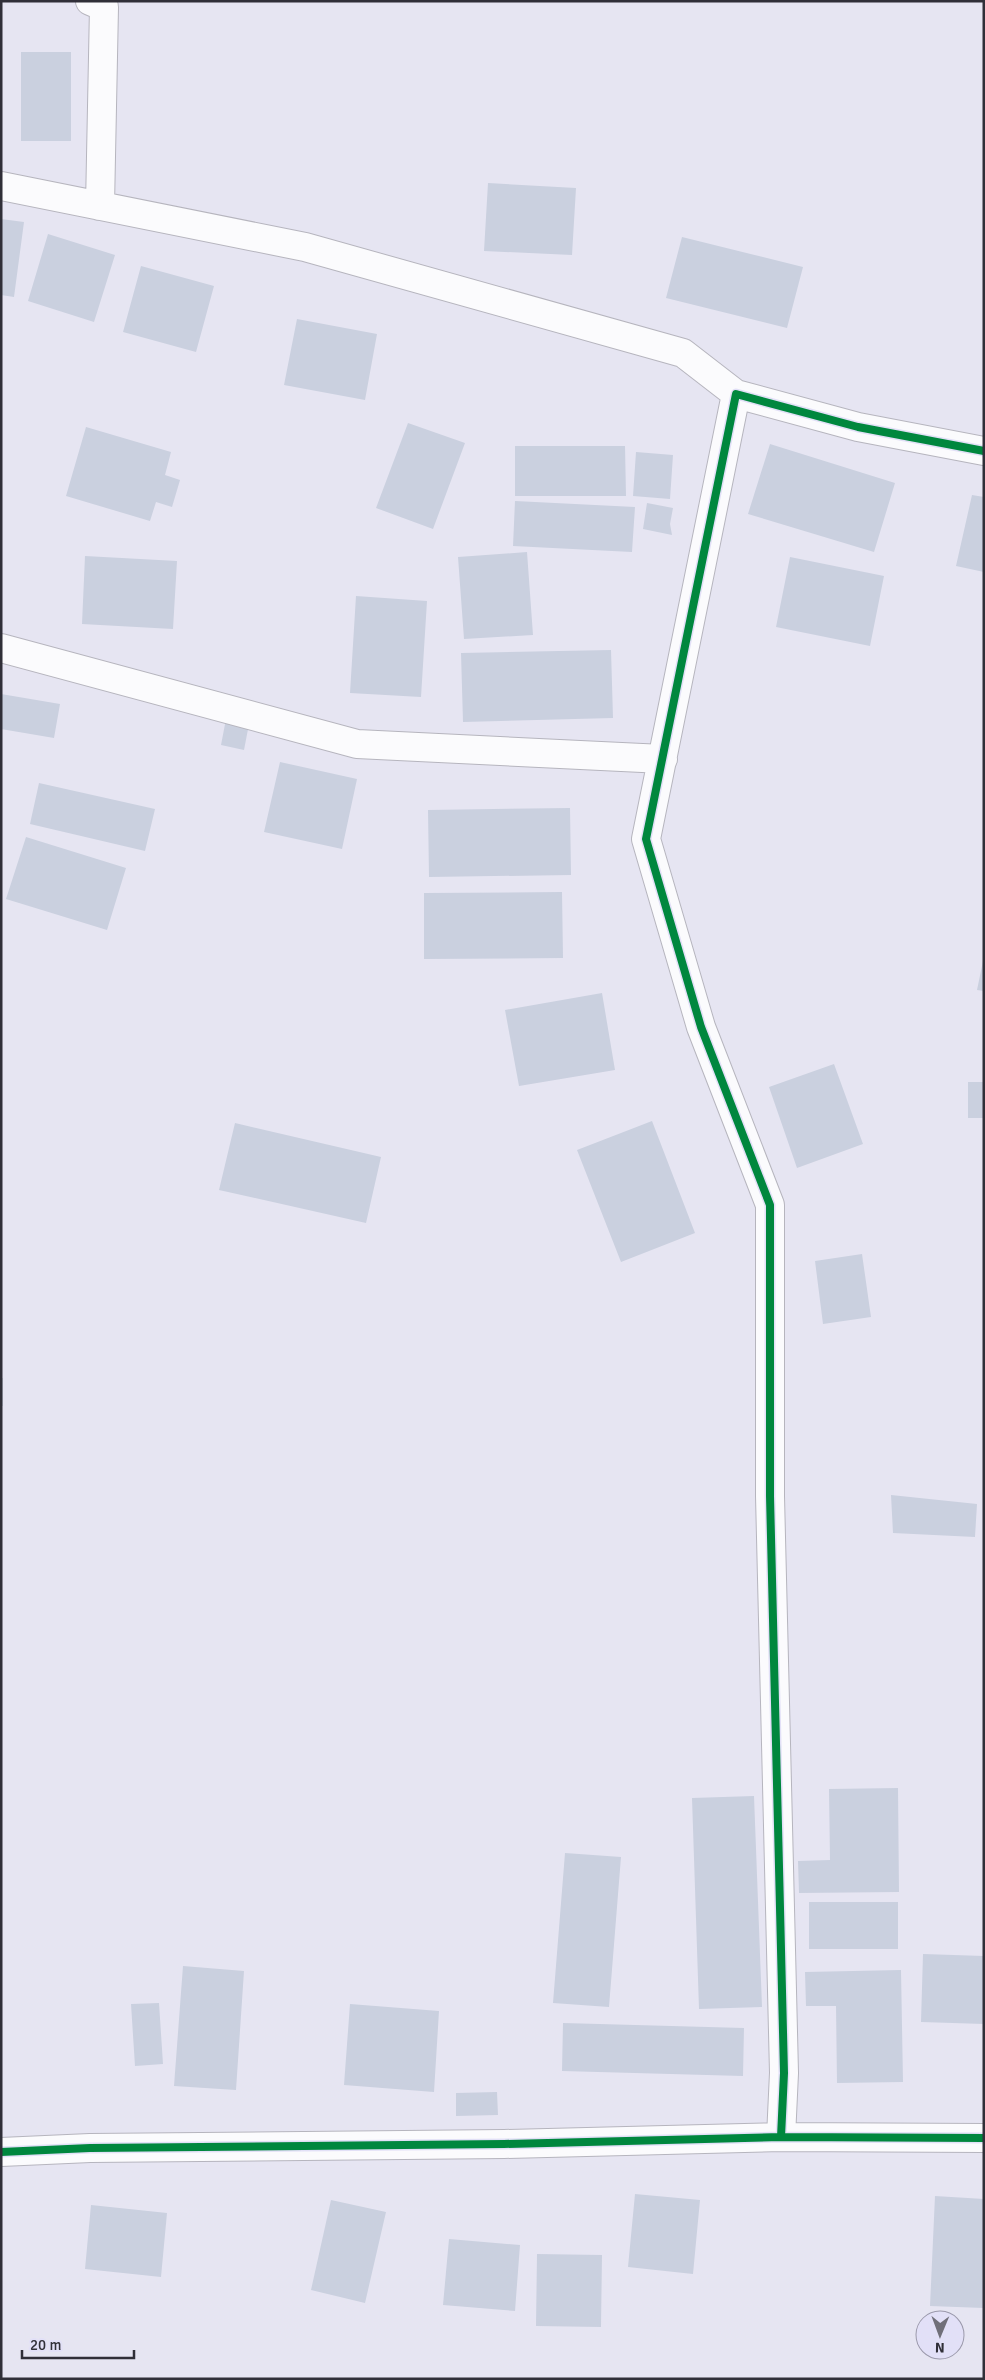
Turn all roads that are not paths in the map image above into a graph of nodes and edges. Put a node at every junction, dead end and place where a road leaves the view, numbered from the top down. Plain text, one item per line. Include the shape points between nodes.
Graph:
1 (90, 1) edge
2 (1, 186) edge
3 (100, 206) junction
4 (736, 394) junction
5 (984, 451) edge
6 (1, 648) edge
7 (663, 759) junction
8 (781, 2137) junction
9 (984, 2138) edge
10 (1, 2152) edge

1 - 3 street via 104,6
2 - 3 street
3 - 4 street via 305,247 683,353
4 - 5 street via 858,427
4 - 7 street
6 - 7 street via 357,744
7 - 8 street via 646,839 701,1027 770,1205 770,1496 784,2073
8 - 9 street
8 - 10 street

